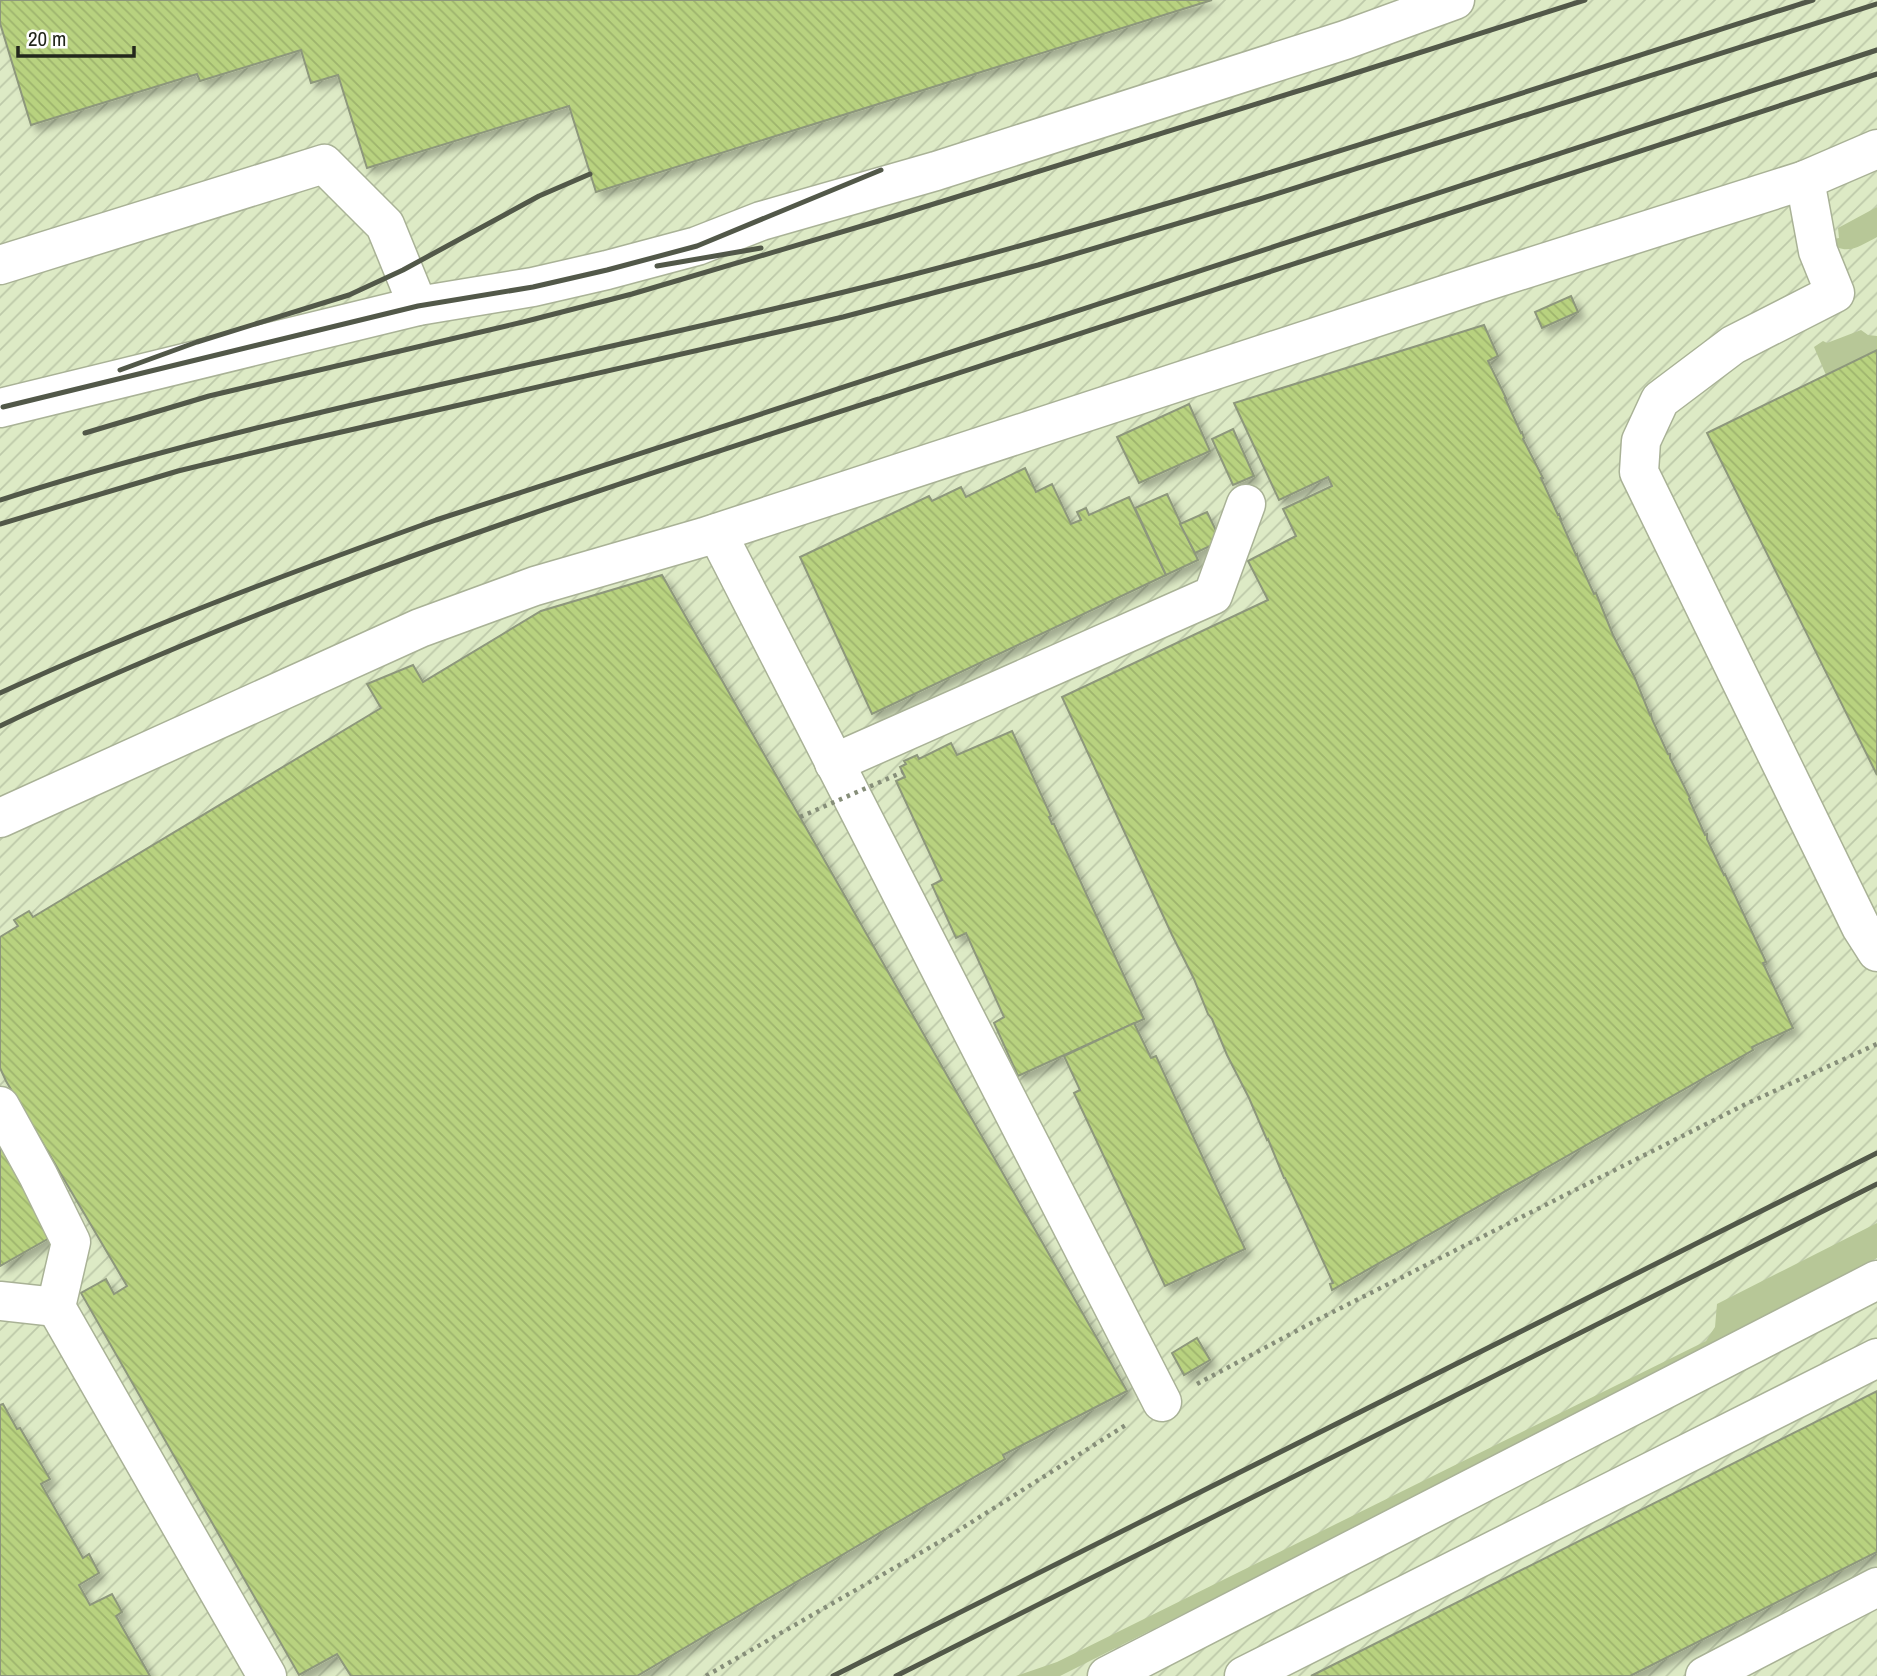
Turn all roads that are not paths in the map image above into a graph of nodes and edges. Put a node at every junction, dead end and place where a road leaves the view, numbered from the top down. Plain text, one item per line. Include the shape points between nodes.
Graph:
1 (1455, 0) edge
2 (1877, 149) edge
3 (1805, 180) junction
4 (0, 265) edge
5 (418, 306) junction
6 (0, 408) edge
7 (1245, 504) dead end
8 (717, 533) junction
9 (834, 763) junction
10 (0, 818) edge
11 (1877, 952) edge
12 (0, 1106) edge
13 (1877, 1280) edge
14 (0, 1301) edge
15 (56, 1307) junction
16 (1877, 1359) edge
17 (1162, 1402) road end
18 (1877, 1587) edge
19 (267, 1676) edge
20 (1107, 1676) edge
21 (1244, 1676) edge
22 (1705, 1676) edge

1 - 5 street via 1345,40 936,172 761,221 697,246 533,287
2 - 3 street
3 - 8 street
3 - 11 street via 1818,251 1835,293 1733,345 1660,400 1641,441 1639,472
4 - 5 street via 324,164 385,225
5 - 6 street
7 - 9 street via 1213,595
8 - 9 street
8 - 10 street via 535,586 420,628
9 - 17 street
12 - 15 street via 71,1242
13 - 20 street
14 - 15 street
15 - 19 street
16 - 21 street
18 - 22 street

